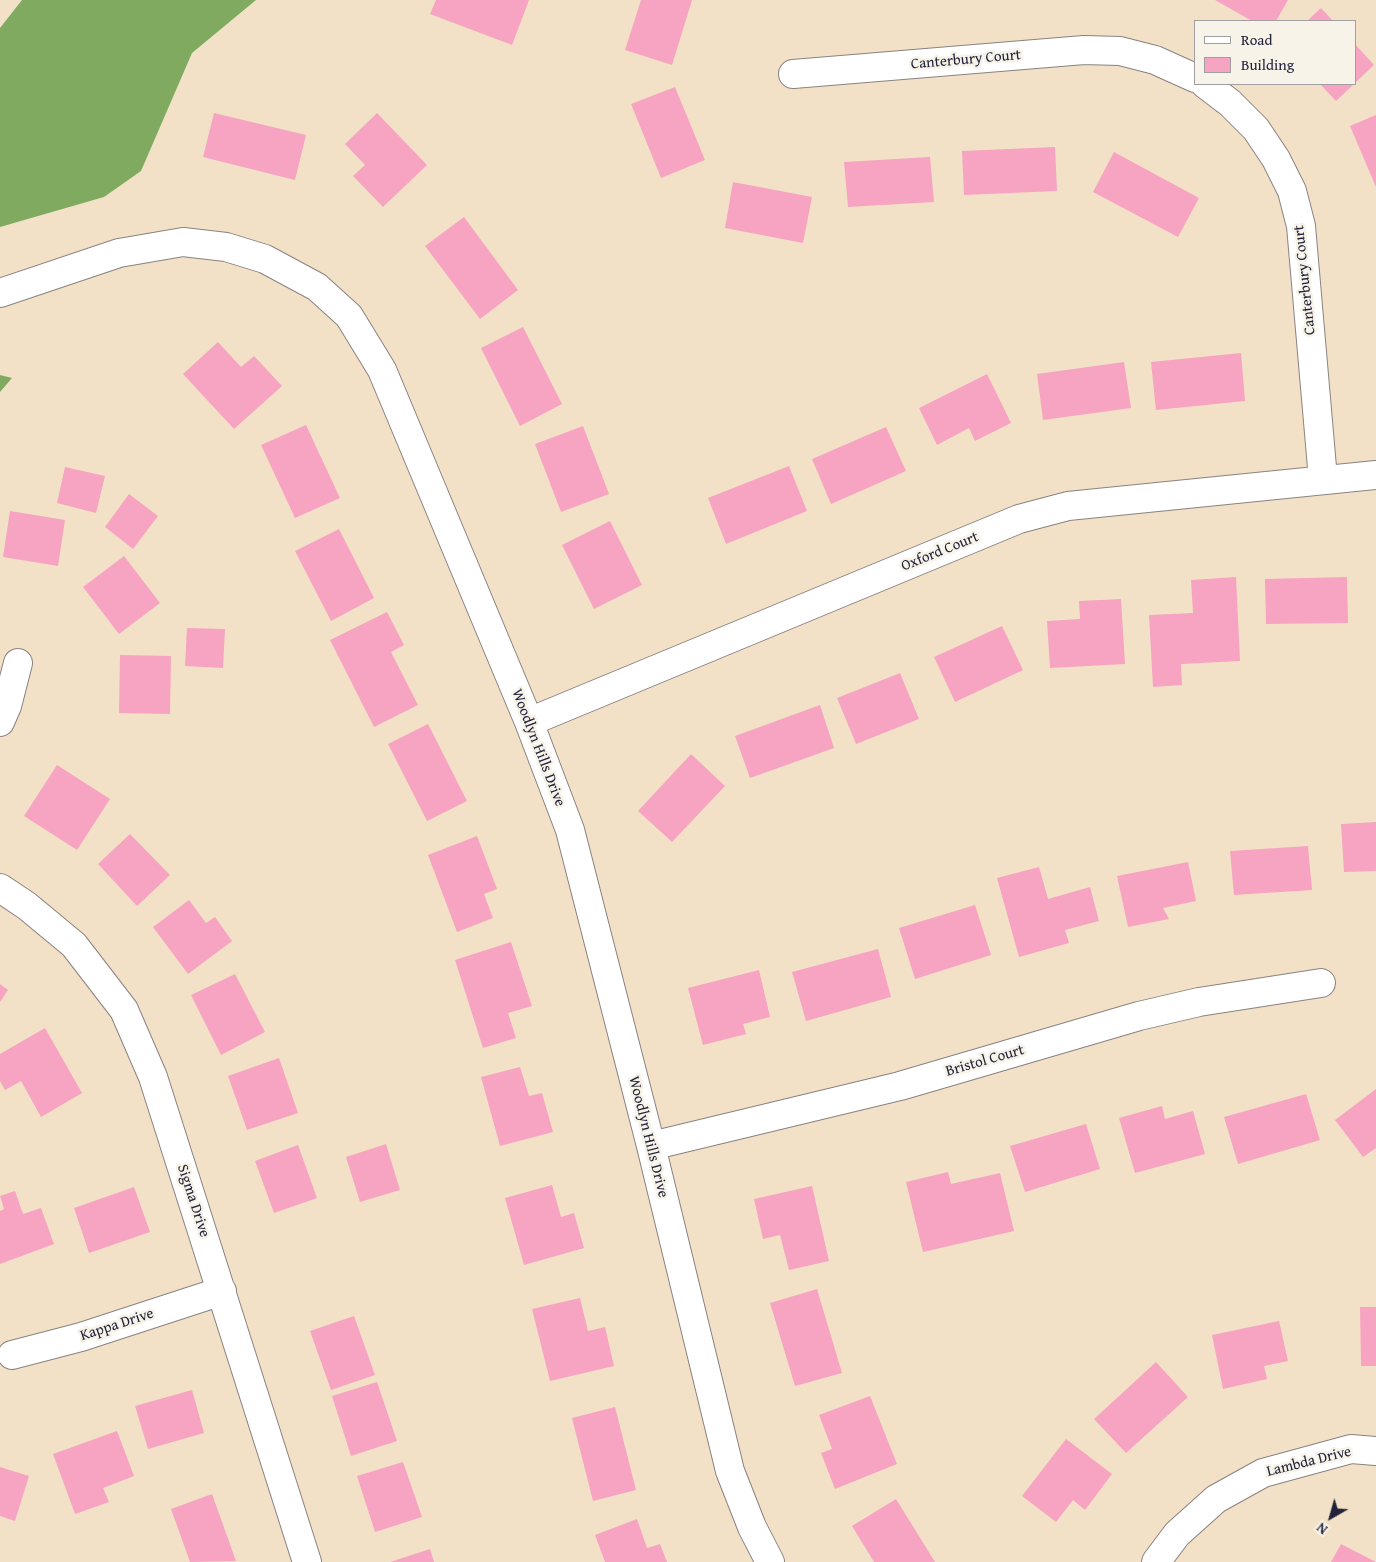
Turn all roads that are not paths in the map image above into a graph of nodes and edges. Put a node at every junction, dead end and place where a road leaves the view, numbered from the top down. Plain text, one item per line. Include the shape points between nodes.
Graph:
1 (793, 74) dead end
2 (1194, 78) edge
3 (1206, 85) edge
4 (0, 292) edge
5 (1376, 475) edge
6 (1323, 479) junction
7 (18, 663) dead end
8 (0, 722) edge
9 (529, 722) junction
10 (0, 888) edge
11 (1321, 983) dead end
12 (651, 1146) junction
13 (222, 1291) junction
14 (12, 1355) dead end
15 (1376, 1451) edge
16 (307, 1562) edge
17 (770, 1562) edge
18 (1156, 1562) edge

1 - 2 street, Canterbury Court via 1084,50 1120,51 1155,60
3 - 6 street, Canterbury Court via 1256,129 1292,192 1301,226
4 - 9 street, Woodlyn Hills Drive via 119,253 183,242 226,247 266,259 317,287 349,316 382,370
5 - 6 street, Oxford Court
6 - 9 street, Oxford Court via 1068,506 1019,519
7 - 8 street
9 - 12 street, Woodlyn Hills Drive via 570,830
10 - 13 street, Sigma Drive via 74,945 124,1010 153,1077
11 - 12 street, Bristol Court via 1199,1002 1139,1016 900,1086
12 - 17 street, Woodlyn Hills Drive via 730,1471 752,1528
13 - 14 street, Kappa Drive via 81,1337
13 - 16 street, Sigma Drive
15 - 18 street, Lambda Drive via 1351,1449 1263,1473 1216,1499 1177,1534

